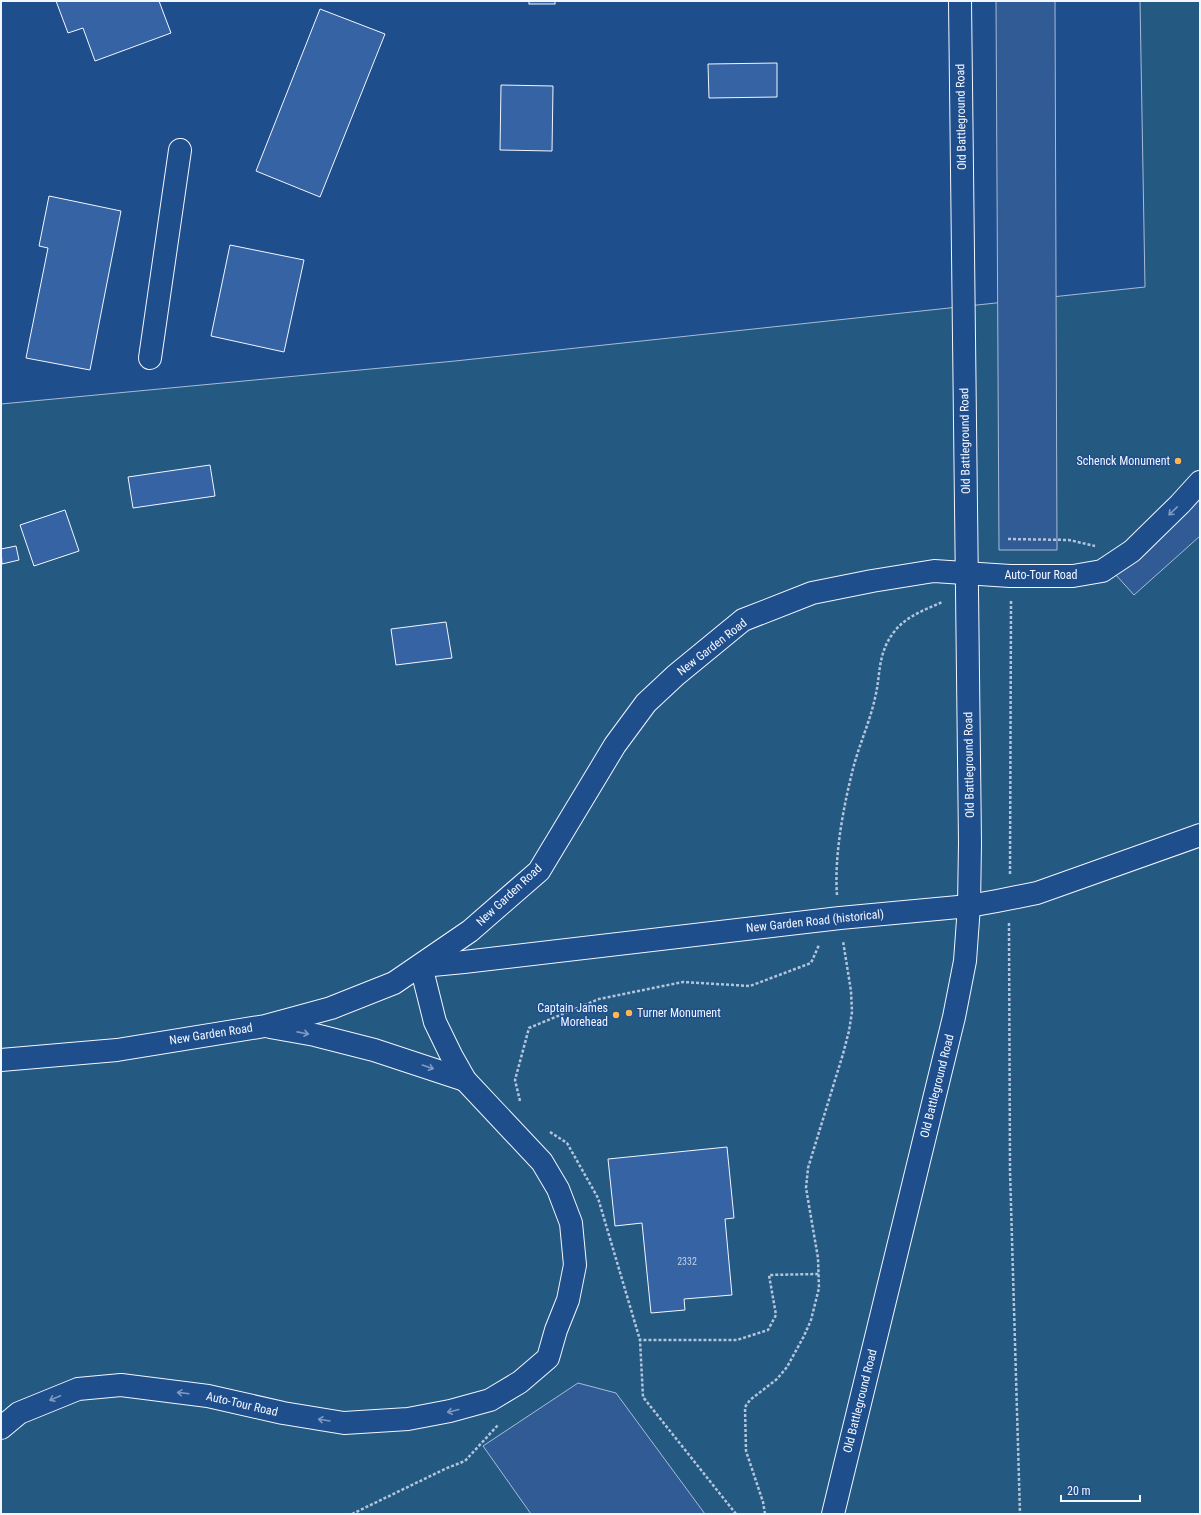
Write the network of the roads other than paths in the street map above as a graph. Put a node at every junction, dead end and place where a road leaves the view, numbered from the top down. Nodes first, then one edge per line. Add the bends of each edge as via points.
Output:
1 (960, 1) edge
2 (180, 150) dead end
3 (150, 358) dead end
4 (1200, 482) edge
5 (966, 572) junction
6 (1200, 835) edge
7 (969, 906) junction
8 (421, 966) junction
9 (265, 1026) junction
10 (1, 1060) edge
11 (465, 1080) junction
12 (1, 1428) edge
13 (833, 1514) edge

1 - 5 street, Old Battleground Road
2 - 3 street
4 -> 5 street, Auto-Tour Road via 1132,551 1102,571 1073,576 1010,576
5 - 7 street, Old Battleground Road
5 - 8 street, New Garden Road via 934,571 812,593 743,620 646,703 615,745 539,871 470,931
6 - 7 street, New Garden Road (historical) via 1037,893
7 - 8 street, New Garden Road (historical) via 835,918
7 - 13 street, Old Battleground Road via 965,961 954,1017
8 - 9 street, New Garden Road via 394,983 363,996 331,1008
8 - 11 street via 435,1022
9 - 10 street, New Garden Road via 117,1050
9 -> 11 street via 374,1050
11 -> 12 street, Auto-Tour Road via 542,1162 558,1189 571,1223 575,1265 568,1300 548,1358 520,1382 490,1400 450,1411 408,1419 344,1423 283,1413 208,1396 121,1385 78,1389 19,1413

